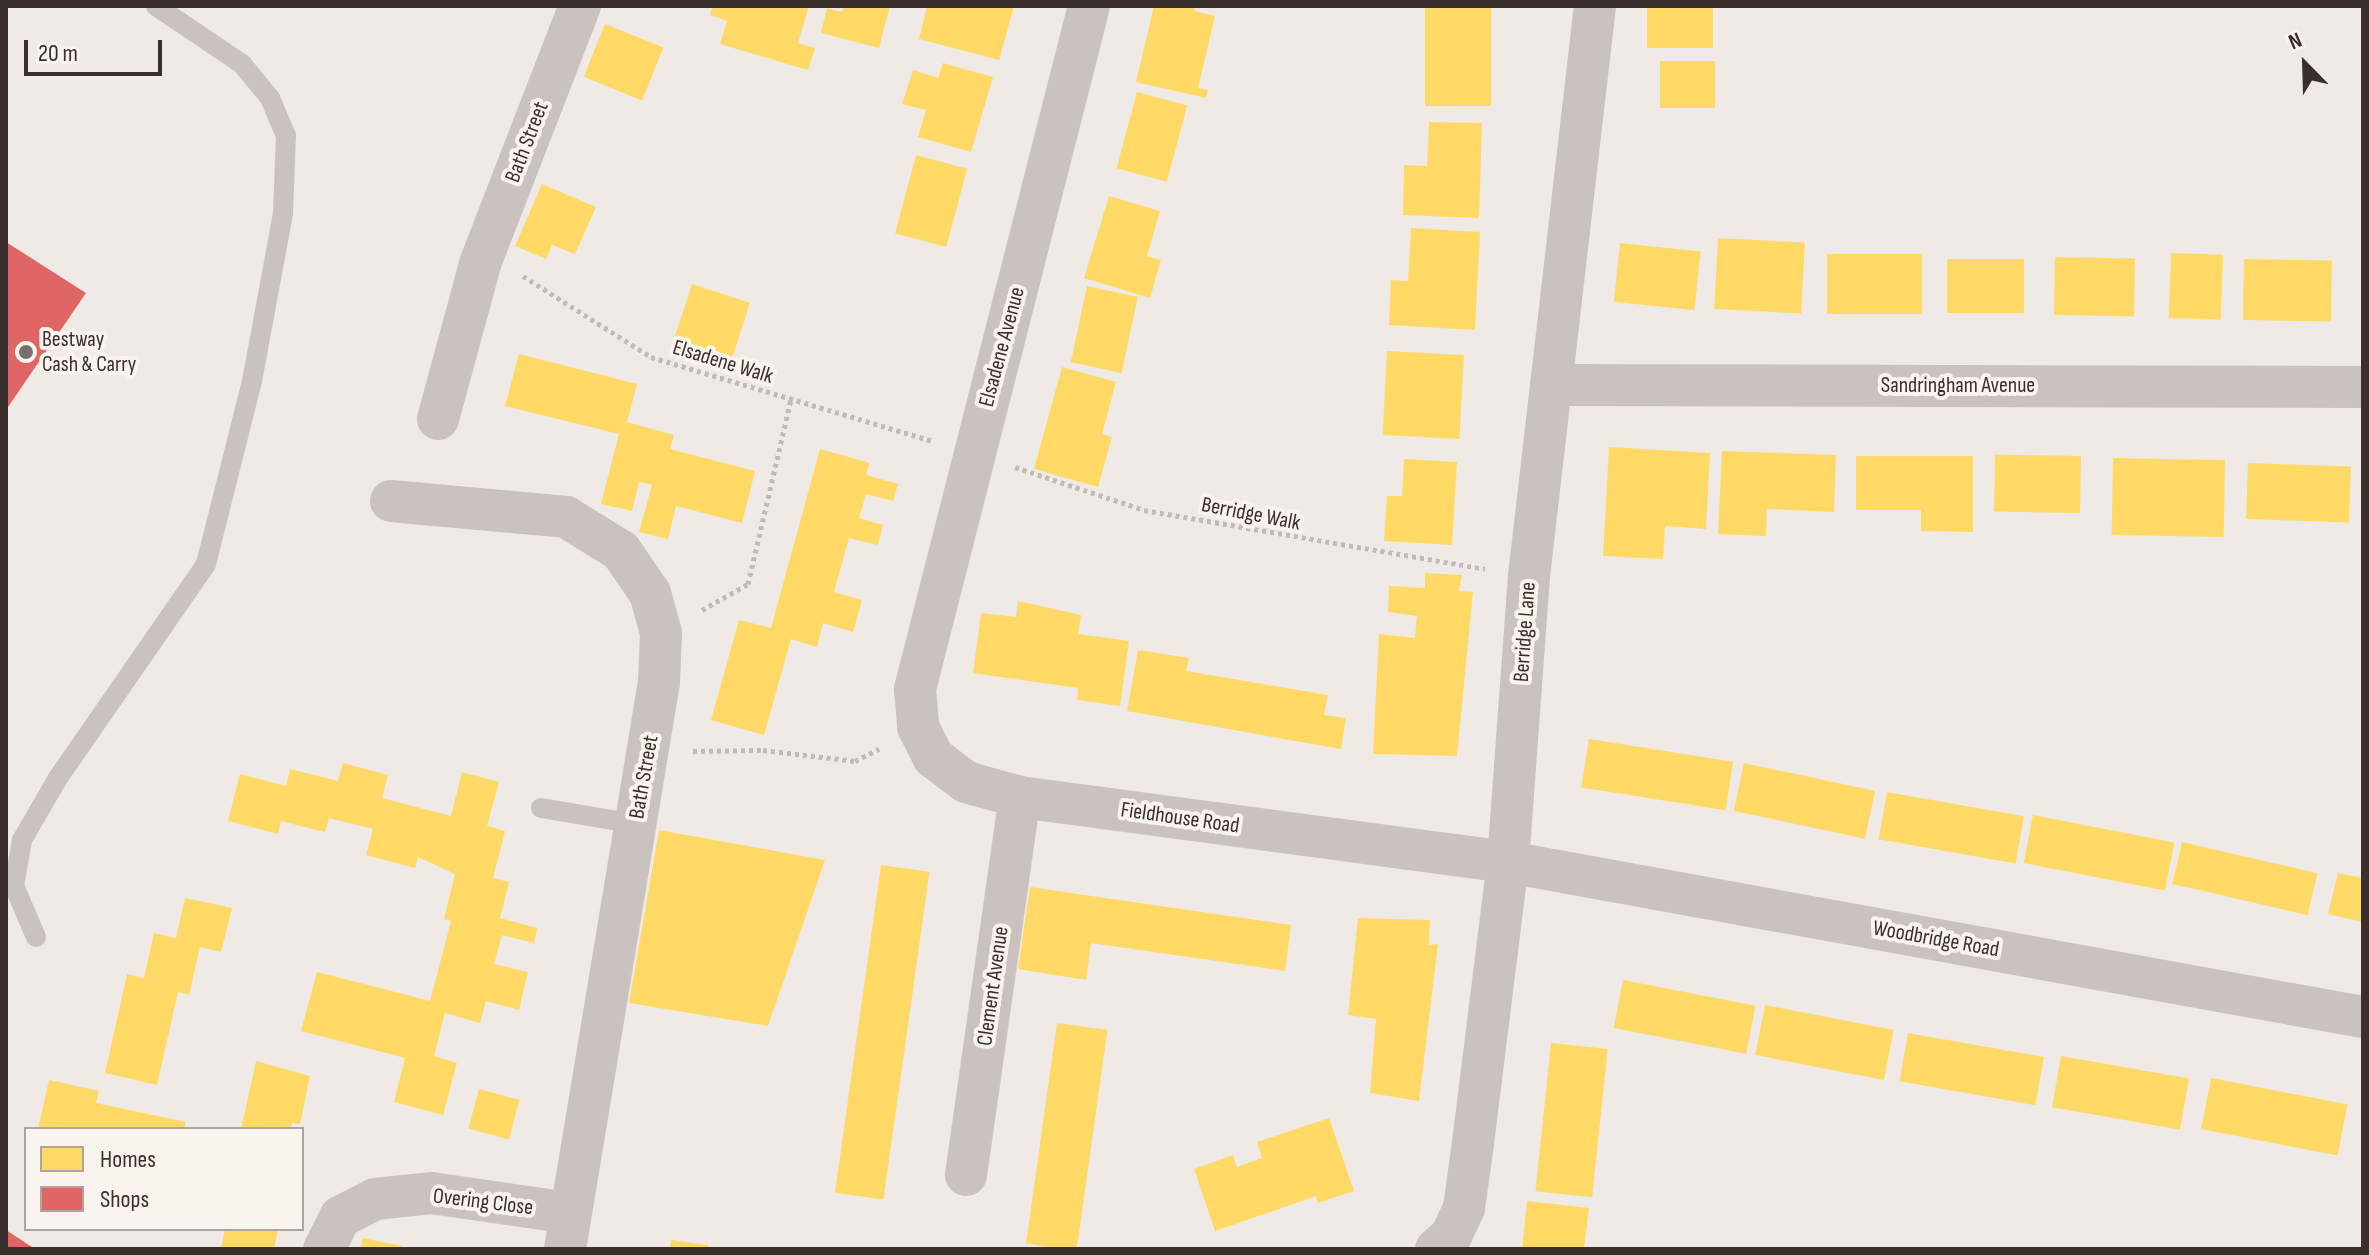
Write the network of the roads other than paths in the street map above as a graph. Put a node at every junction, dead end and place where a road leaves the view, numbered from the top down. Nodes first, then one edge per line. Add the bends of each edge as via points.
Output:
1 (156, 6) edge
2 (580, 6) edge
3 (1089, 6) edge
4 (1595, 6) edge
5 (1553, 385) junction
6 (2363, 387) edge
7 (438, 419) dead end
8 (391, 501) dead end
9 (916, 708) joint
10 (1020, 797) junction
11 (541, 808) dead end
12 (636, 824) junction
13 (1508, 862) junction
14 (36, 937) dead end
15 (2363, 1017) edge
16 (966, 1175) dead end
17 (567, 1231) edge
18 (324, 1249) edge
19 (1436, 1249) edge

1 - 14 lane via 242,64 270,98 286,136 283,213 252,381 206,564 58,778 22,840 14,886
2 - 7 street, Bath Street via 481,261
3 - 9 street, Elsadene Avenue via 973,453
4 - 5 street, Berridge Lane
5 - 6 street, Sandringham Avenue
5 - 13 street, Berridge Lane via 1529,576
8 - 12 street, Bath Street via 566,517 621,551 650,593 661,633
9 - 10 street, Fieldhouse Road via 933,757 966,782
10 - 13 street, Fieldhouse Road
10 - 16 street, Clement Avenue
11 - 12 lane
12 - 17 street, Bath Street
13 - 15 street, Woodbridge Road
13 - 19 street, Berridge Lane via 1464,1208 1451,1236
17 - 18 street, Overing Close via 431,1193 375,1199 340,1217

